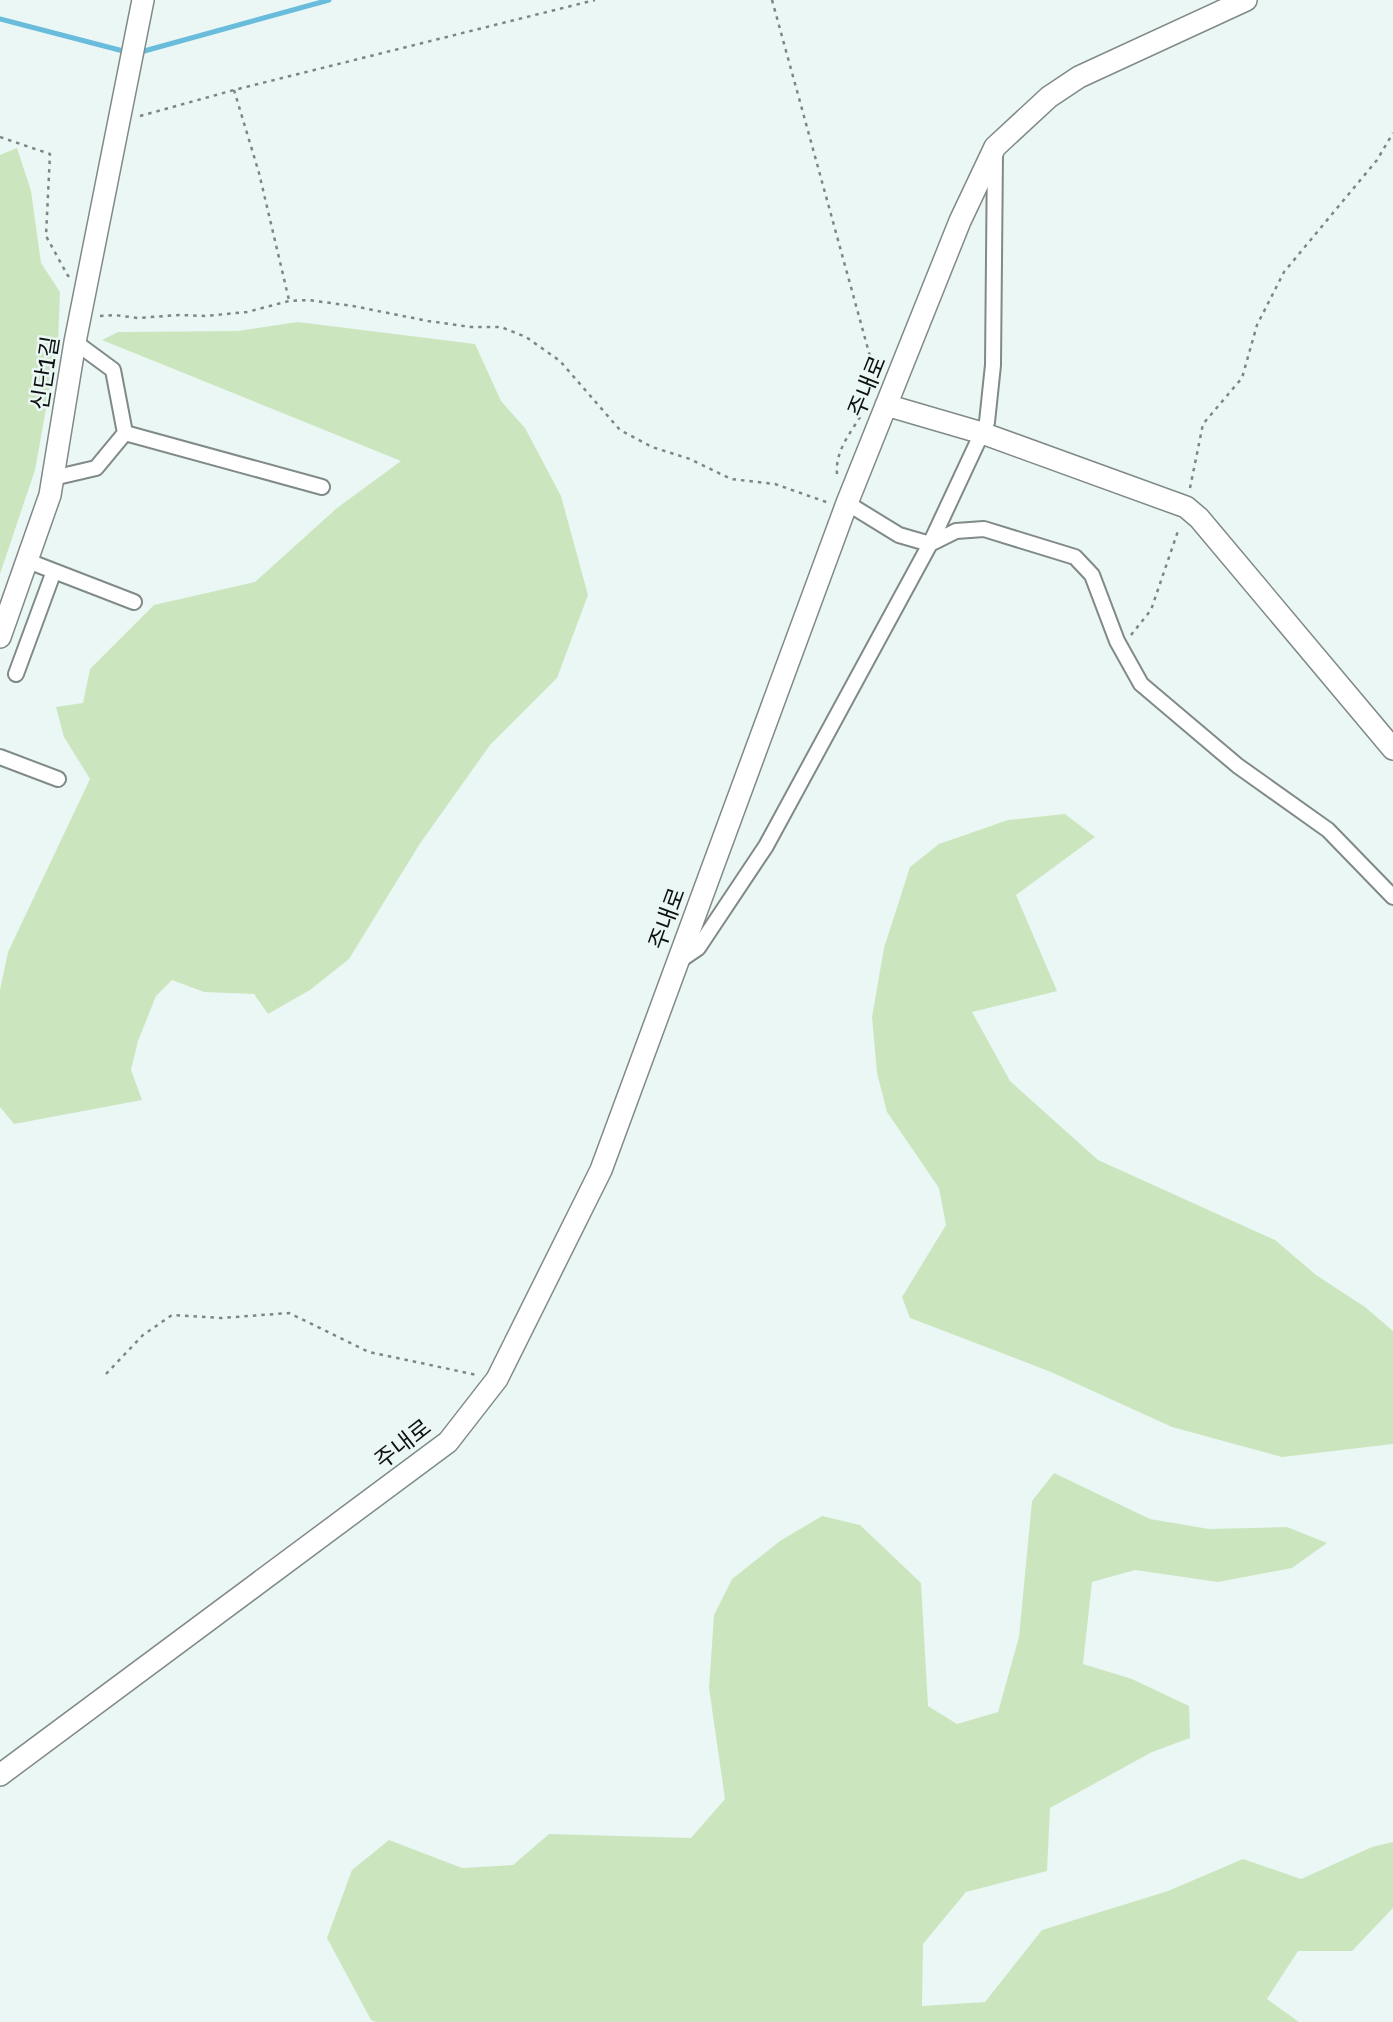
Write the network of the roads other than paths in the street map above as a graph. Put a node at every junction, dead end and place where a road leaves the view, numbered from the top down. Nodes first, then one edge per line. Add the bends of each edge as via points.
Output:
1 (143, 0) edge
2 (1246, 0) edge
3 (995, 147) junction
4 (75, 342) junction
5 (879, 399) junction
6 (125, 433) junction
7 (982, 433) junction
8 (53, 478) junction
9 (322, 487) dead end
10 (846, 507) junction
11 (930, 544) junction
12 (27, 561) junction
13 (54, 571) junction
14 (134, 602) dead end
15 (0, 637) edge
16 (16, 674) dead end
17 (1393, 749) edge
18 (0, 757) edge
19 (58, 779) dead end
20 (1393, 897) edge
21 (678, 962) junction
22 (0, 1775) edge

1 - 4 main road, 신단1길
2 - 3 main road, 주내로 via 1079,77 1049,97
3 - 5 main road, 주내로
3 - 7 street via 993,365
4 - 6 street via 113,370
4 - 8 main road, 신단1길
5 - 7 main road
5 - 10 main road, 주내로
6 - 8 street via 96,468
6 - 9 street
7 - 11 street
7 - 17 main road via 1186,507
8 - 12 main road, 신단1길
10 - 11 street via 900,535
10 - 21 main road, 주내로
11 - 20 street via 956,531 984,528 1075,557 1092,575 1141,684 1237,766 1328,831
11 - 21 street via 766,846 698,948
12 - 13 street
12 - 15 main road, 신단1길
13 - 14 street
13 - 16 street
18 - 19 street
21 - 22 main road, 주내로 via 601,1170 497,1379 448,1442

